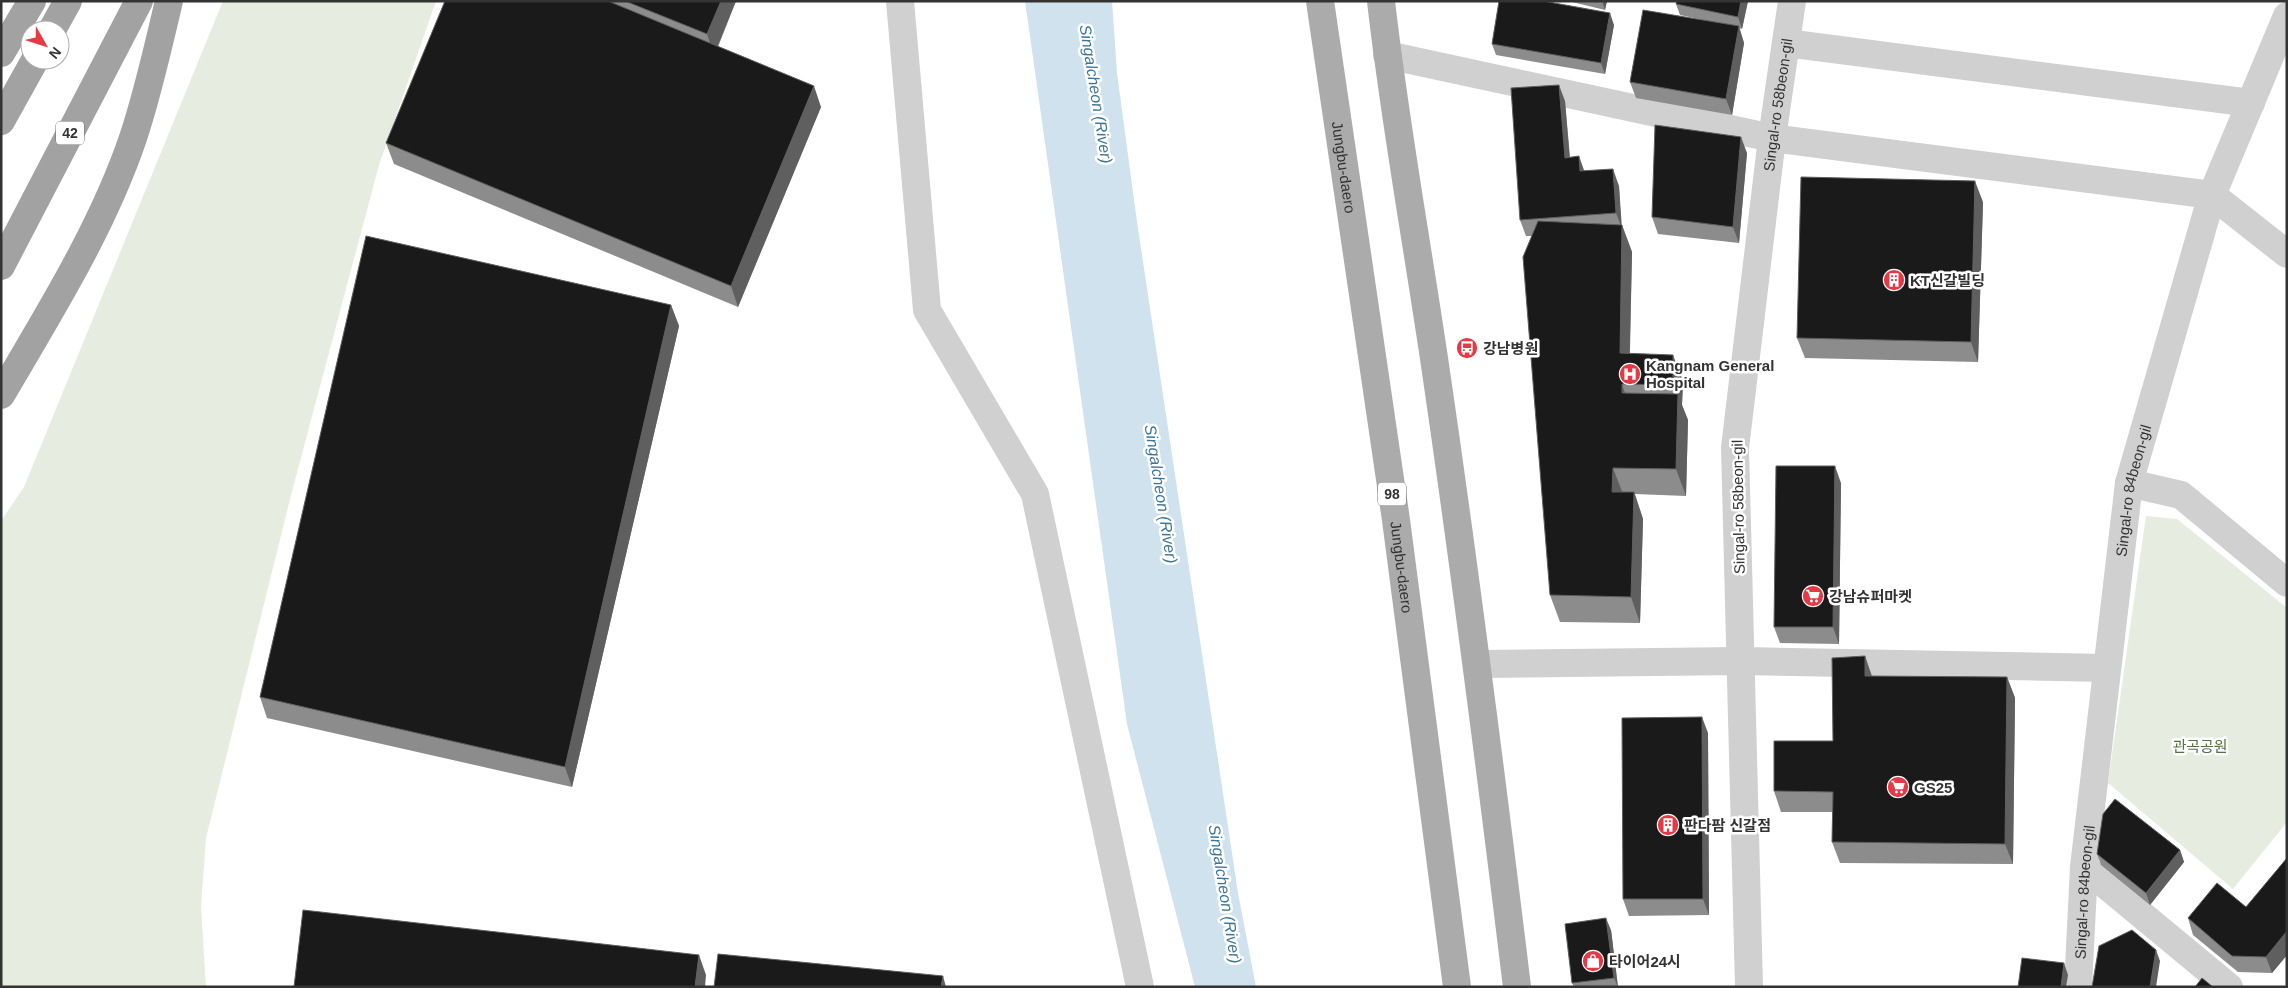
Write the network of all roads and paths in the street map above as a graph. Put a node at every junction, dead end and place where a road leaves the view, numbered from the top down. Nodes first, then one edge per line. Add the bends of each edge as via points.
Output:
1 (32, 1) edge
2 (68, 1) edge
3 (139, 1) edge
4 (169, 1) edge
5 (900, 1) edge
6 (1320, 1) edge
7 (1381, 1) edge
8 (1792, 1) edge
9 (2287, 16) edge
10 (58, 20) edge
11 (1786, 43) junction
12 (1, 53) edge
13 (1387, 55) junction
14 (29, 70) edge
15 (2251, 104) junction
16 (1, 121) edge
17 (1772, 138) junction
18 (2212, 195) junction
19 (2287, 254) edge
20 (1, 266) edge
21 (1, 396) edge
22 (2129, 483) junction
23 (2287, 583) edge
24 (1741, 661) junction
25 (1478, 664) junction
26 (2106, 668) junction
27 (2084, 866) junction
28 (1140, 987) edge
29 (1457, 987) edge
30 (1517, 987) edge
31 (1748, 987) edge
32 (2078, 987) edge
33 (2229, 987) edge

1 - 12 highway
2 - 10 highway
3 - 20 highway, 42
4 - 21 highway via 133,138 63,290
5 - 28 street via 927,310 1035,494
6 - 29 main road, Jungbu-daero / 98 via 1397,530
7 - 13 main road
8 - 11 street, Singal-ro 58beon-gil
9 - 15 street, Singal-ro 84beon-gil
11 - 15 street
11 - 17 street, Singal-ro 58beon-gil
13 - 17 street
13 - 25 main road
14 - 16 highway
15 - 18 street, Singal-ro 84beon-gil
17 - 18 street
17 - 24 street, Singal-ro 58beon-gil via 1735,448
18 - 19 street
18 - 22 street, Singal-ro 84beon-gil
22 - 23 street via 2181,495
22 - 26 street, Singal-ro 84beon-gil
24 - 25 street
24 - 26 street
24 - 31 street, Singal-ro 58beon-gil
25 - 30 main road
26 - 27 street, Singal-ro 84beon-gil
27 - 32 street, Singal-ro 84beon-gil
27 - 33 street

